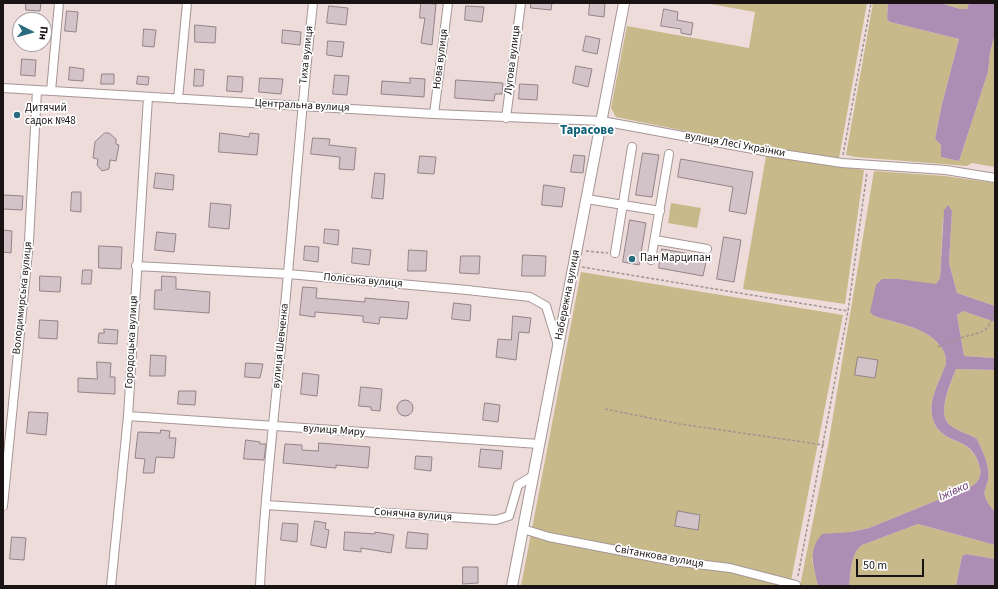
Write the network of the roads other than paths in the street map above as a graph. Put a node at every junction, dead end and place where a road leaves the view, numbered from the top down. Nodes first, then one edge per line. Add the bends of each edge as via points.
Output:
1 (59, 3) edge
2 (187, 3) edge
3 (313, 3) edge
4 (448, 3) edge
5 (521, 3) edge
6 (624, 3) edge
7 (3, 88) edge
8 (38, 90) junction
9 (51, 91) junction
10 (148, 97) junction
11 (178, 99) junction
12 (302, 106) junction
13 (434, 114) junction
14 (506, 118) junction
15 (602, 121) junction
16 (632, 147) dead end
17 (669, 154) dead end
18 (995, 178) edge
19 (587, 199) junction
20 (622, 205) junction
21 (660, 211) junction
22 (655, 240) junction
23 (707, 249) dead end
24 (615, 254) road end
25 (651, 260) dead end
26 (136, 266) junction
27 (288, 274) junction
28 (558, 346) junction
29 (128, 416) junction
30 (272, 427) junction
31 (539, 444) junction
32 (533, 476) junction
33 (266, 505) junction
34 (3, 506) edge
35 (523, 528) junction
36 (796, 585) road end
37 (111, 586) edge
38 (260, 586) edge
39 (512, 586) edge

1 - 9 street
2 - 11 street
3 - 12 street, Тиха вулиця
4 - 13 street, Нова вулиця
5 - 14 street, Лугова вулиця
6 - 15 street, Набережна вулиця
7 - 8 street, Центральна вулиця
8 - 9 street, Центральна вулиця
8 - 34 street, Володимирська вулиця via 29,241
9 - 10 street, Центральна вулиця
10 - 11 street, Центральна вулиця
10 - 26 street, Городоцька вулиця
11 - 12 street, Центральна вулиця
12 - 13 street, Центральна вулиця
12 - 27 street, вулиця Шевченка
13 - 14 street, Центральна вулиця
14 - 15 street, Центральна вулиця
15 - 18 street, вулиця Лесі Українки via 842,163 946,170
15 - 19 street, Набережна вулиця
16 - 20 street
17 - 21 street
19 - 20 street
19 - 28 street, Набережна вулиця
20 - 21 street
20 - 24 street
21 - 22 street
22 - 23 street
22 - 25 street
26 - 27 street, Поліська вулиця
26 - 29 street, Городоцька вулиця
27 - 28 street, Поліська вулиця via 530,297 546,306
27 - 30 street, вулиця Шевченка
28 - 31 street, Набережна вулиця
29 - 30 street, вулиця Миру
29 - 37 street, Городоцька вулиця
30 - 31 street, вулиця Миру
30 - 33 street, вулиця Шевченка
31 - 32 street, Набережна вулиця
32 - 33 street, Сонячна вулиця via 518,485 509,516 496,520
32 - 35 street, Набережна вулиця
33 - 38 street, вулиця Шевченка
35 - 36 street, Світанкова вулиця via 549,537 673,561 730,568
35 - 39 street, Набережна вулиця

